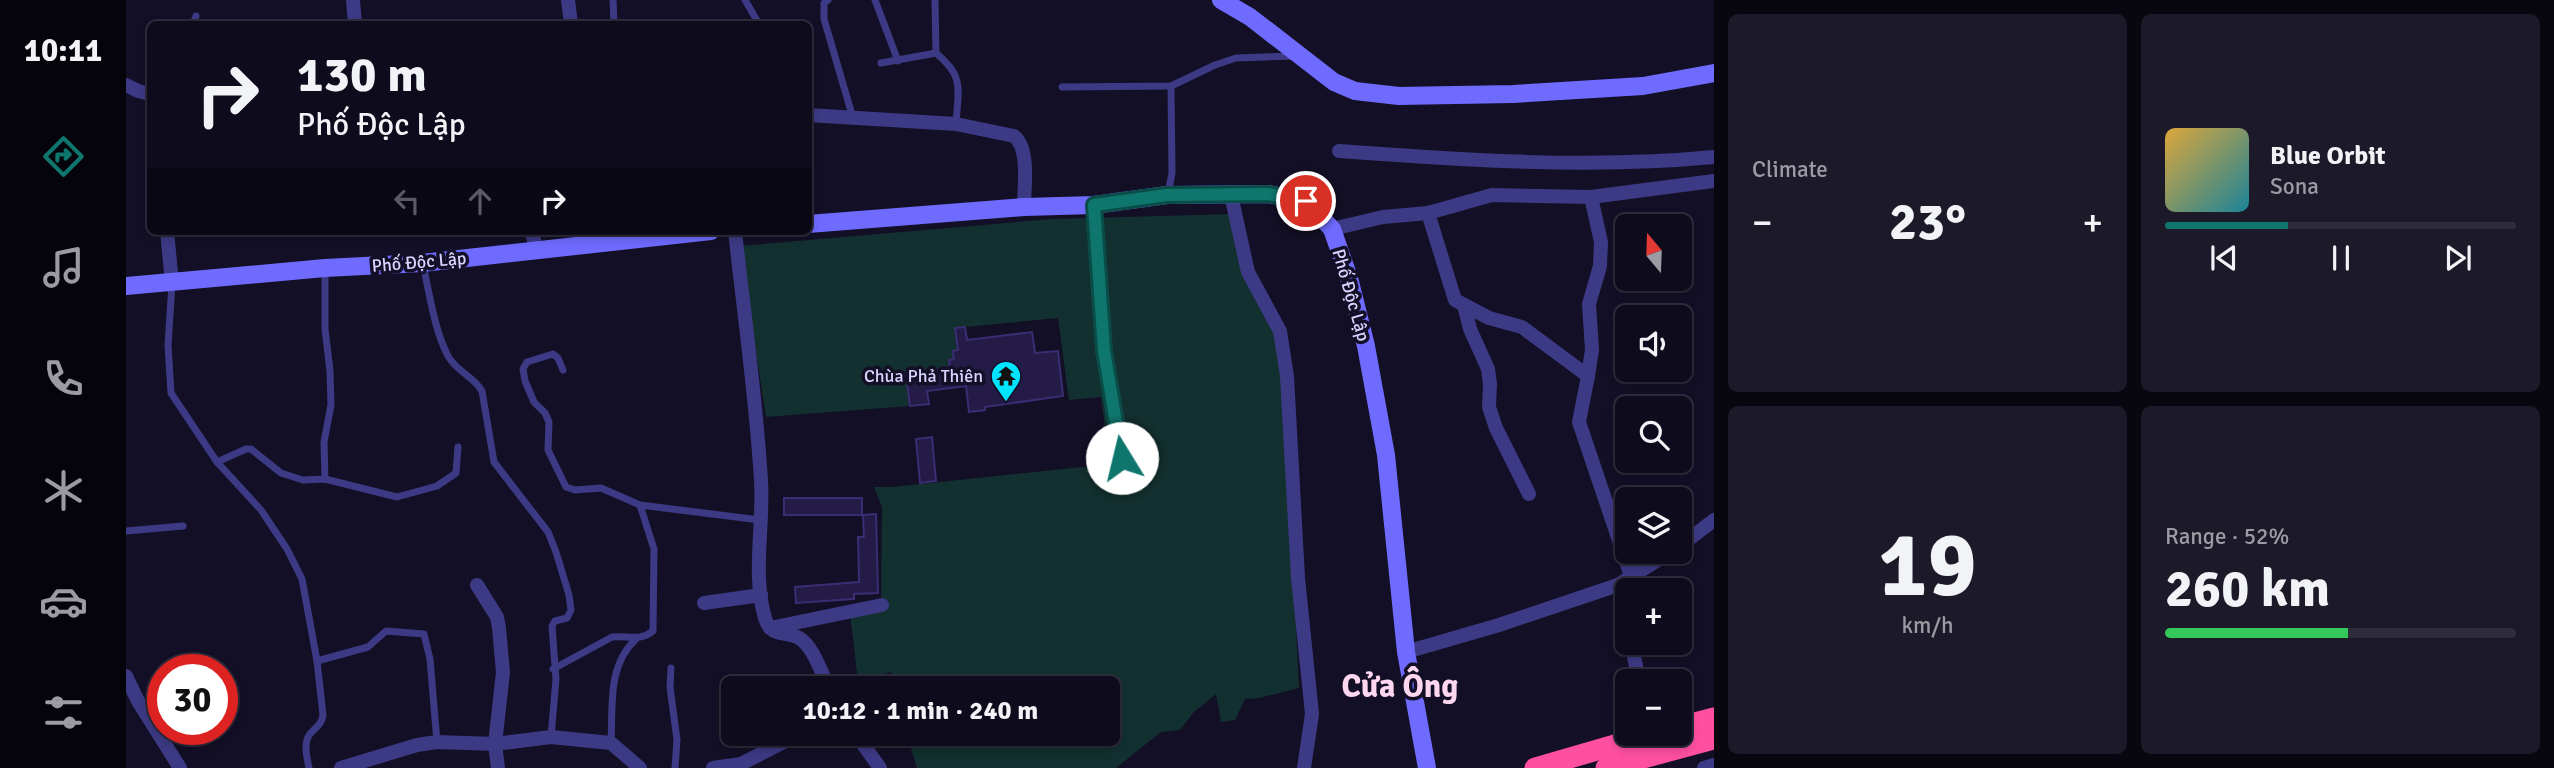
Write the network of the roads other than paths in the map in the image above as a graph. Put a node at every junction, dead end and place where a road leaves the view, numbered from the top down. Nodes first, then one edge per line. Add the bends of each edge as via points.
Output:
1 (353, 0) edge
2 (568, 0) edge
3 (613, 0) edge
4 (745, 0) edge
5 (828, 0) edge
6 (875, 0) edge
7 (935, 0) edge
8 (1222, 0) edge
9 (196, 16) dead end
10 (194, 21) edge
11 (355, 21) edge
12 (570, 21) edge
13 (614, 21) edge
14 (757, 21) edge
15 (936, 53) junction
16 (1299, 56) junction
17 (898, 61) junction
18 (881, 63) dead end
19 (1714, 73) edge
20 (126, 85) edge
21 (1171, 86) junction
22 (1062, 87) dead end
23 (147, 93) edge
24 (812, 116) edge
25 (853, 118) junction
26 (956, 124) junction
27 (1339, 151) dead end
28 (1714, 157) edge
29 (1714, 181) edge
30 (1167, 195) junction
31 (1231, 195) junction
32 (1591, 197) junction
33 (1094, 205) junction
34 (1024, 207) junction
35 (1428, 213) junction
36 (812, 224) edge
37 (1332, 229) junction
38 (167, 235) edge
39 (533, 235) edge
40 (674, 235) edge
41 (735, 235) edge
42 (536, 250) junction
43 (422, 263) junction
44 (325, 268) junction
45 (172, 283) junction
46 (126, 286) edge
47 (1464, 305) junction
48 (563, 370) dead end
49 (1588, 376) junction
50 (458, 447) dead end
51 (1122, 458) dead end
52 (217, 462) junction
53 (325, 479) junction
54 (1529, 494) dead end
55 (640, 505) junction
56 (760, 520) junction
57 (1714, 520) edge
58 (183, 526) dead end
59 (126, 531) edge
60 (1692, 537) edge
61 (1651, 564) edge
62 (1631, 576) junction
63 (1628, 578) edge
64 (477, 585) dead end
65 (1615, 586) edge
66 (761, 595) junction
67 (704, 603) dead end
68 (882, 605) dead end
69 (770, 628) junction
70 (636, 639) junction
71 (1406, 652) junction
72 (317, 661) junction
73 (671, 668) dead end
74 (553, 669) junction
75 (126, 676) edge
76 (823, 676) edge
77 (1714, 718) edge
78 (1692, 724) edge
79 (551, 737) junction
80 (1714, 739) edge
81 (438, 742) junction
82 (611, 743) junction
83 (495, 744) junction
84 (1615, 745) edge
85 (778, 746) edge
86 (864, 746) edge
87 (1714, 765) edge
88 (180, 768) edge
89 (309, 768) edge
90 (341, 768) edge
91 (498, 768) edge
92 (640, 768) edge
93 (675, 768) edge
94 (713, 768) edge
95 (880, 768) edge
96 (1304, 768) edge
97 (1427, 768) edge
98 (1535, 768) edge
99 (1606, 768) edge
100 (1704, 768) edge

1 - 11 street
2 - 12 street
3 - 13 lane
4 - 14 lane
5 - 25 lane via 824,19
6 - 17 lane
7 - 15 lane
8 - 16 street
9 - 10 lane
15 - 17 lane
15 - 26 lane via 952,67 958,82
16 - 19 street via 1355,91 1399,96 1643,86
16 - 21 lane via 1236,58
17 - 18 lane
20 - 23 street
21 - 22 lane
21 - 30 lane via 1172,173
24 - 25 street
25 - 26 street
26 - 34 street via 1020,141
27 - 28 street via 1491,161
29 - 32 street
30 - 31 street, Phố Độc Lập
30 - 33 street, Phố Độc Lập
31 - 37 street, Phố Độc Lập via 1268,194 1306,201
31 - 96 street via 1248,272 1280,331 1287,376 1298,578 1312,715
32 - 35 street via 1492,194
32 - 49 street via 1601,242 1600,266 1589,304 1592,350
33 - 34 street, Phố Độc Lập
33 - 51 street via 1104,351
34 - 36 street, Phố Độc Lập
35 - 37 street
35 - 47 street via 1452,296
37 - 71 street, Phố Độc Lập via 1366,346 1386,454
38 - 45 street
39 - 42 street
40 - 42 street, Phố Độc Lập
41 - 56 street via 761,482
42 - 43 street, Phố Độc Lập
43 - 44 street, Phố Độc Lập
43 - 74 lane via 448,356 482,391 495,462 548,532 556,552 571,610 567,618 552,626
44 - 45 street, Phố Độc Lập
44 - 53 lane via 331,405 324,442
45 - 46 street, Phố Độc Lập
45 - 52 lane via 171,393
47 - 49 street via 1521,327
47 - 54 street via 1488,369 1489,407 1496,428
48 - 55 lane via 553,354 527,362 523,369 534,402 549,422 548,450 566,487 601,488
49 - 62 street via 1579,422
50 - 53 lane via 456,473 437,486 397,497
52 - 53 lane via 251,449 281,472 303,480
52 - 72 lane via 261,510 287,549 302,579
55 - 56 lane
55 - 70 lane via 654,550 655,622 653,631
56 - 66 street
57 - 60 street
58 - 59 lane
61 - 62 street
62 - 63 street
64 - 83 street via 499,628 503,672
65 - 71 street
66 - 67 street
66 - 69 street
68 - 69 street
69 - 76 street via 801,638
70 - 74 lane via 612,637
70 - 82 lane via 625,649 615,674
71 - 97 street, Phố Độc Lập
72 - 81 lane via 368,647 386,631 424,634
72 - 89 lane via 323,720 308,736
73 - 93 lane
74 - 79 lane
75 - 88 street
77 - 78 highway
79 - 82 street
79 - 83 street
80 - 99 highway
81 - 83 street
81 - 90 street
82 - 92 street
83 - 91 street
84 - 98 highway
85 - 94 street via 741,764
86 - 95 street
87 - 100 street

